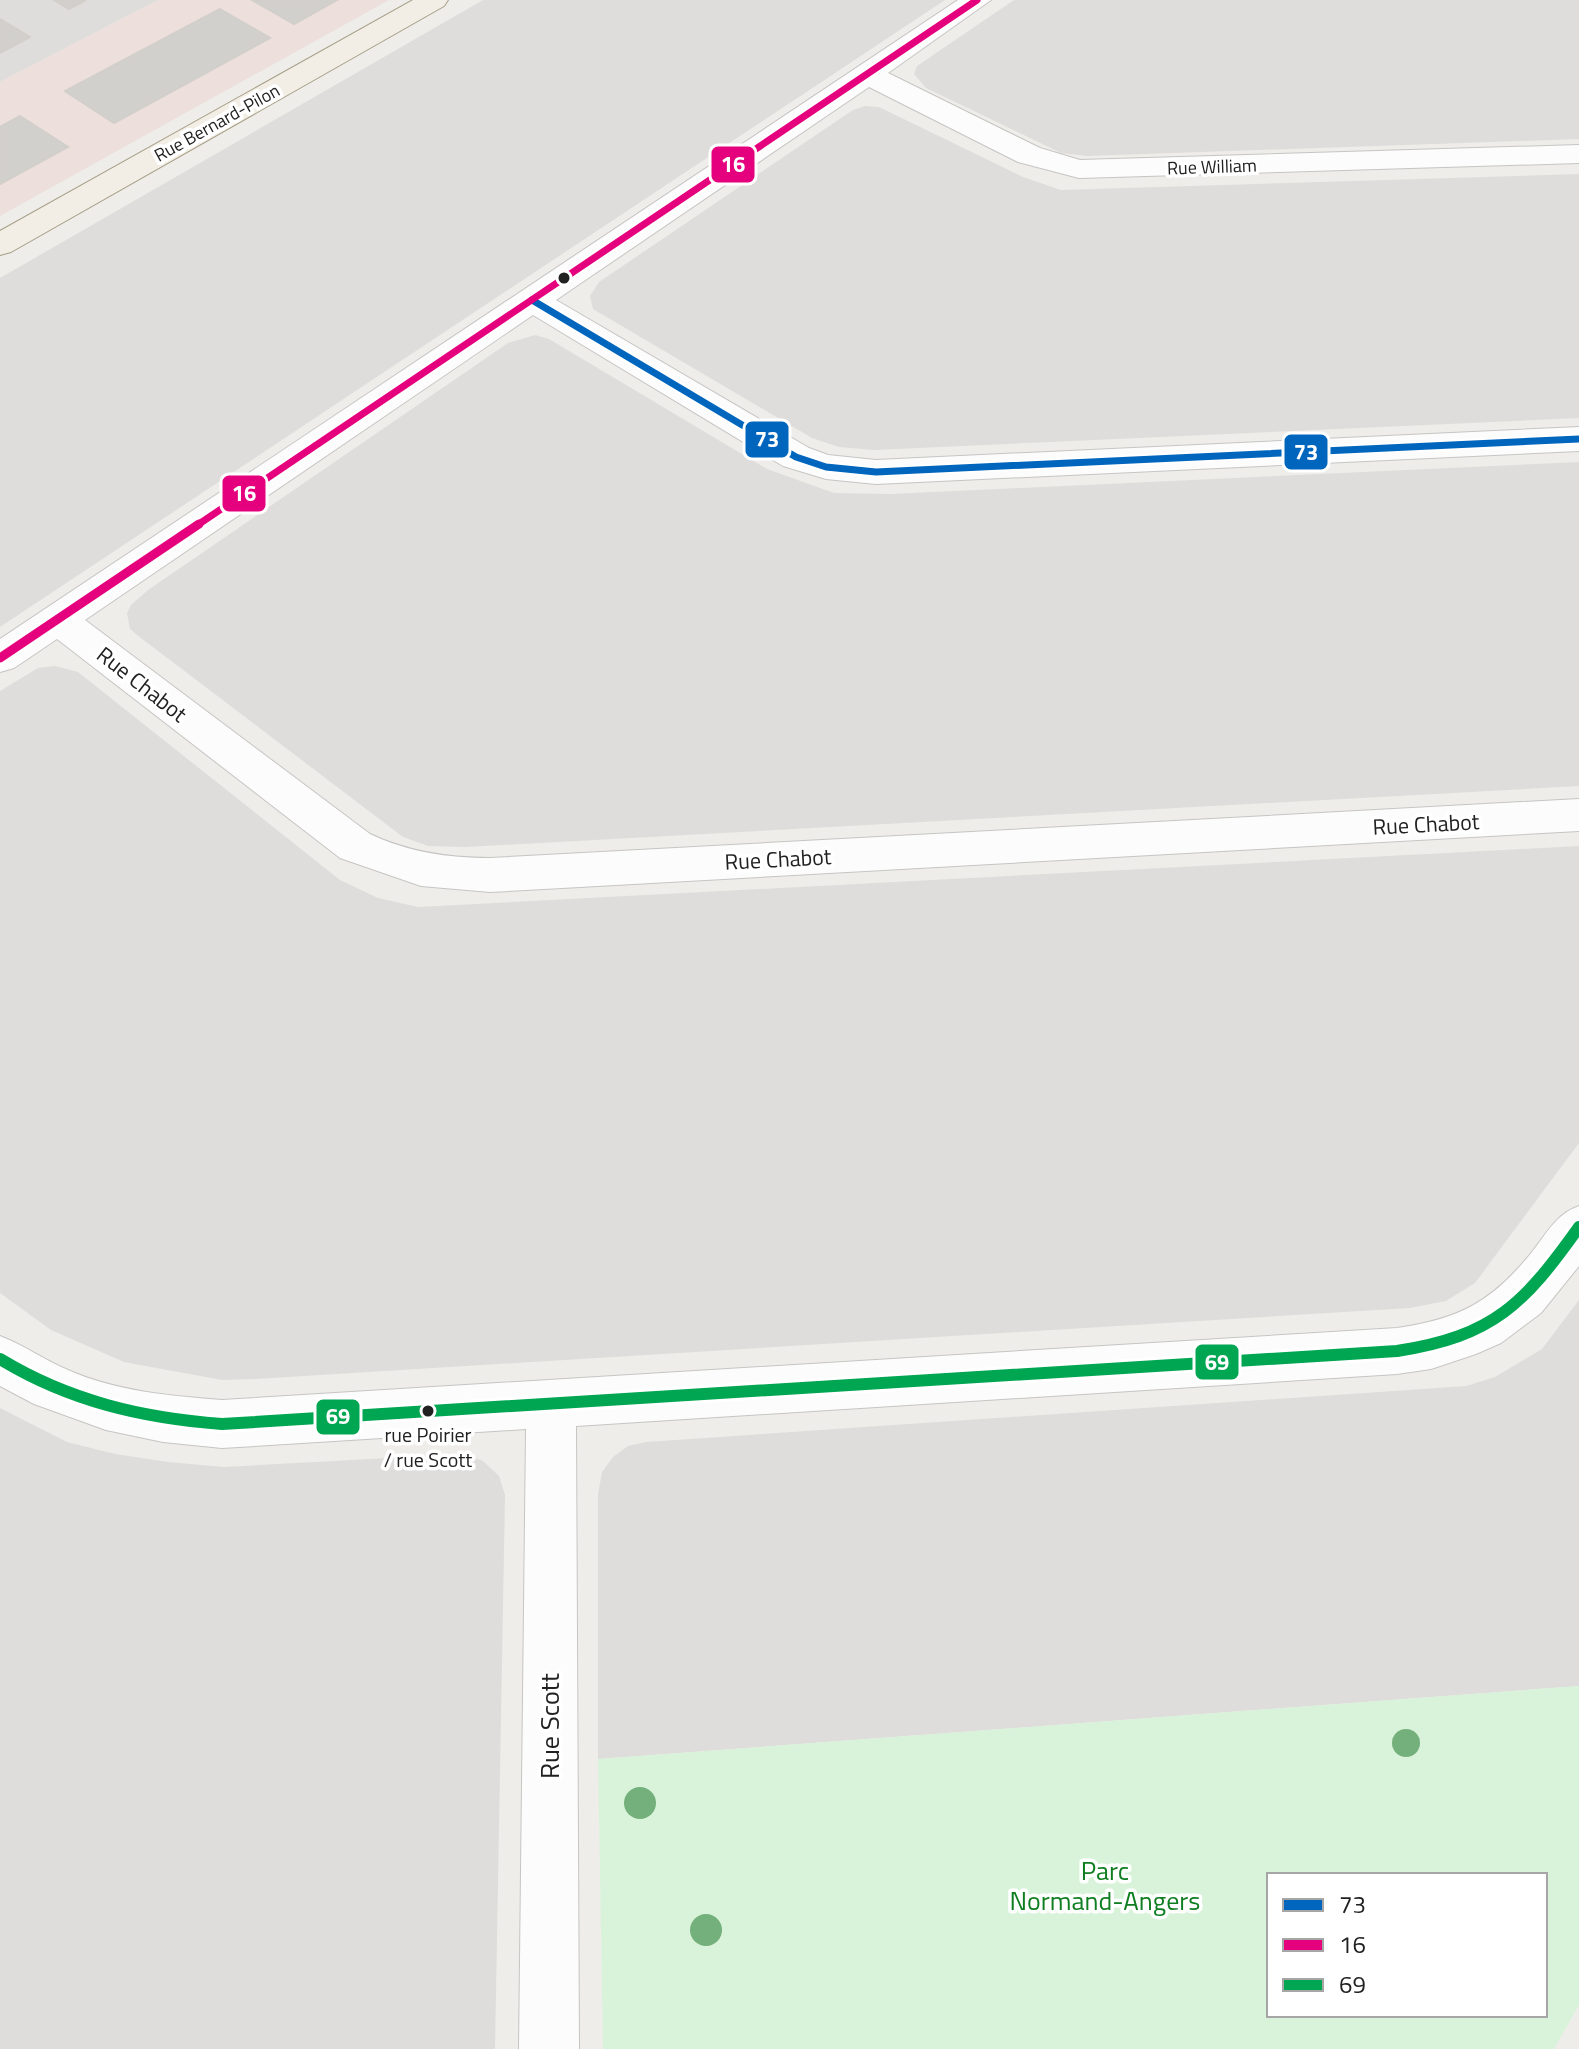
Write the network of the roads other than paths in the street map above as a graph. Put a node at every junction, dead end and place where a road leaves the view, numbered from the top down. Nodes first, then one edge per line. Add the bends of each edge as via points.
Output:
1 (434, 0) edge
2 (977, 0) edge
3 (867, 74) junction
4 (1579, 154) edge
5 (0, 245) edge
6 (532, 300) junction
7 (1579, 439) edge
8 (59, 620) junction
9 (0, 658) edge
10 (1579, 815) edge
11 (1579, 1227) edge
12 (0, 1359) edge
13 (551, 1403) junction
14 (549, 2049) edge

1 - 5 main road, Rue Bernard-Pilon
2 - 3 street
3 - 4 street, Rue William via 1029,155 1079,169
3 - 6 street
6 - 7 street via 796,457 842,470
6 - 8 street
8 - 9 street
8 - 10 street, Rue Chabot via 355,846 396,863 442,873 521,874
11 - 13 street via 1533,1292 1515,1308 1473,1333 1424,1348
12 - 13 street via 73,1397 145,1417 183,1421 262,1423
13 - 14 street, Rue Scott

